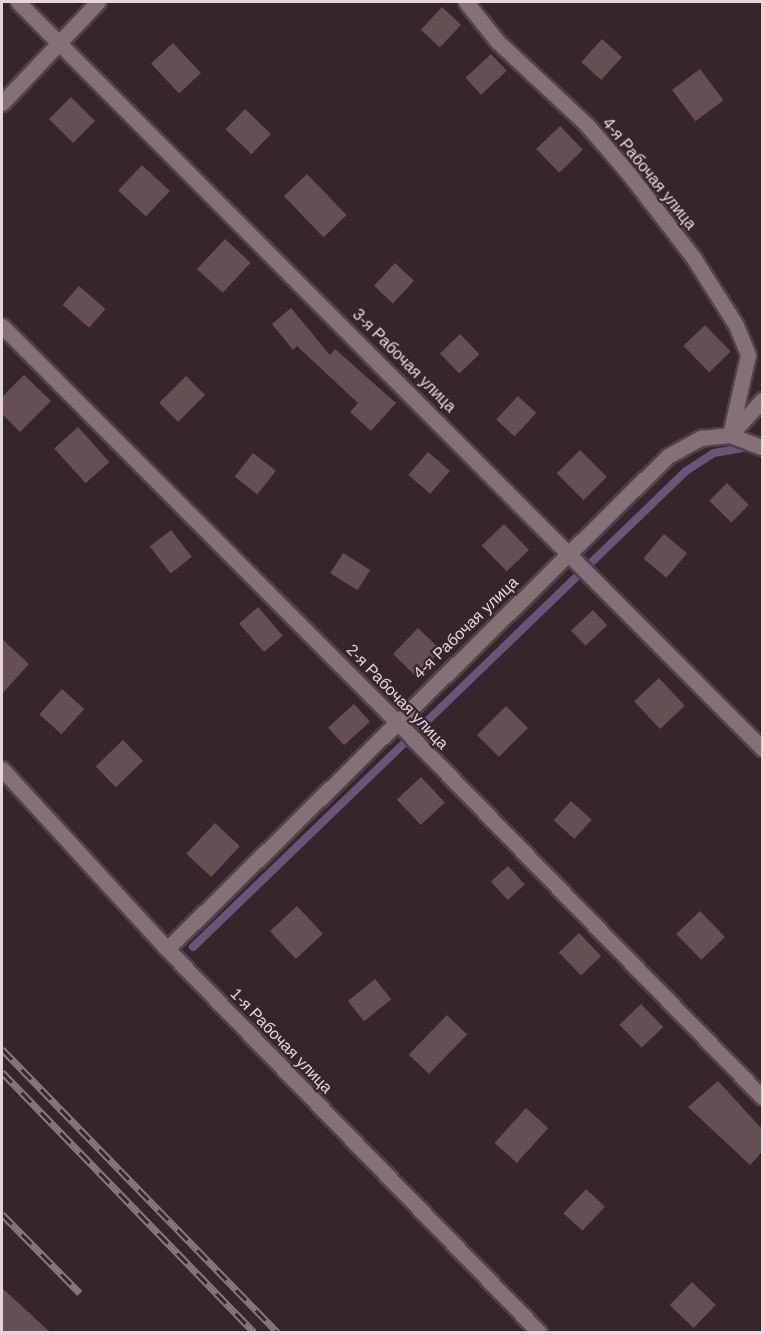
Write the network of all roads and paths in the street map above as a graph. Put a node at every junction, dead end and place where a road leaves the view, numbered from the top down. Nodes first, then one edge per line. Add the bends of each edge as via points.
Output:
1 (18, 2) edge
2 (98, 2) edge
3 (466, 2) edge
4 (61, 44) junction
5 (2, 103) edge
6 (2, 327) edge
7 (762, 400) edge
8 (730, 435) junction
9 (762, 447) edge
10 (570, 552) junction
11 (396, 721) junction
12 (762, 748) edge
13 (2, 769) edge
14 (167, 950) junction
15 (762, 1097) edge
16 (539, 1332) edge

1 - 4 street, 3-я Рабочая улица
2 - 4 street
3 - 8 street, 4-я Рабочая улица via 496,41 587,125 628,174 693,257 736,325 748,355
4 - 5 street
4 - 10 street, 3-я Рабочая улица
6 - 11 street, 2-я Рабочая улица
7 - 8 street
8 - 9 street, 4-я Рабочая улица
8 - 10 street, 4-я Рабочая улица via 701,438 668,456
10 - 11 street, 4-я Рабочая улица
10 - 12 street, 3-я Рабочая улица
11 - 14 street, 4-я Рабочая улица
11 - 15 street, 2-я Рабочая улица
13 - 14 street, 1-я Рабочая улица
14 - 16 street, 1-я Рабочая улица

